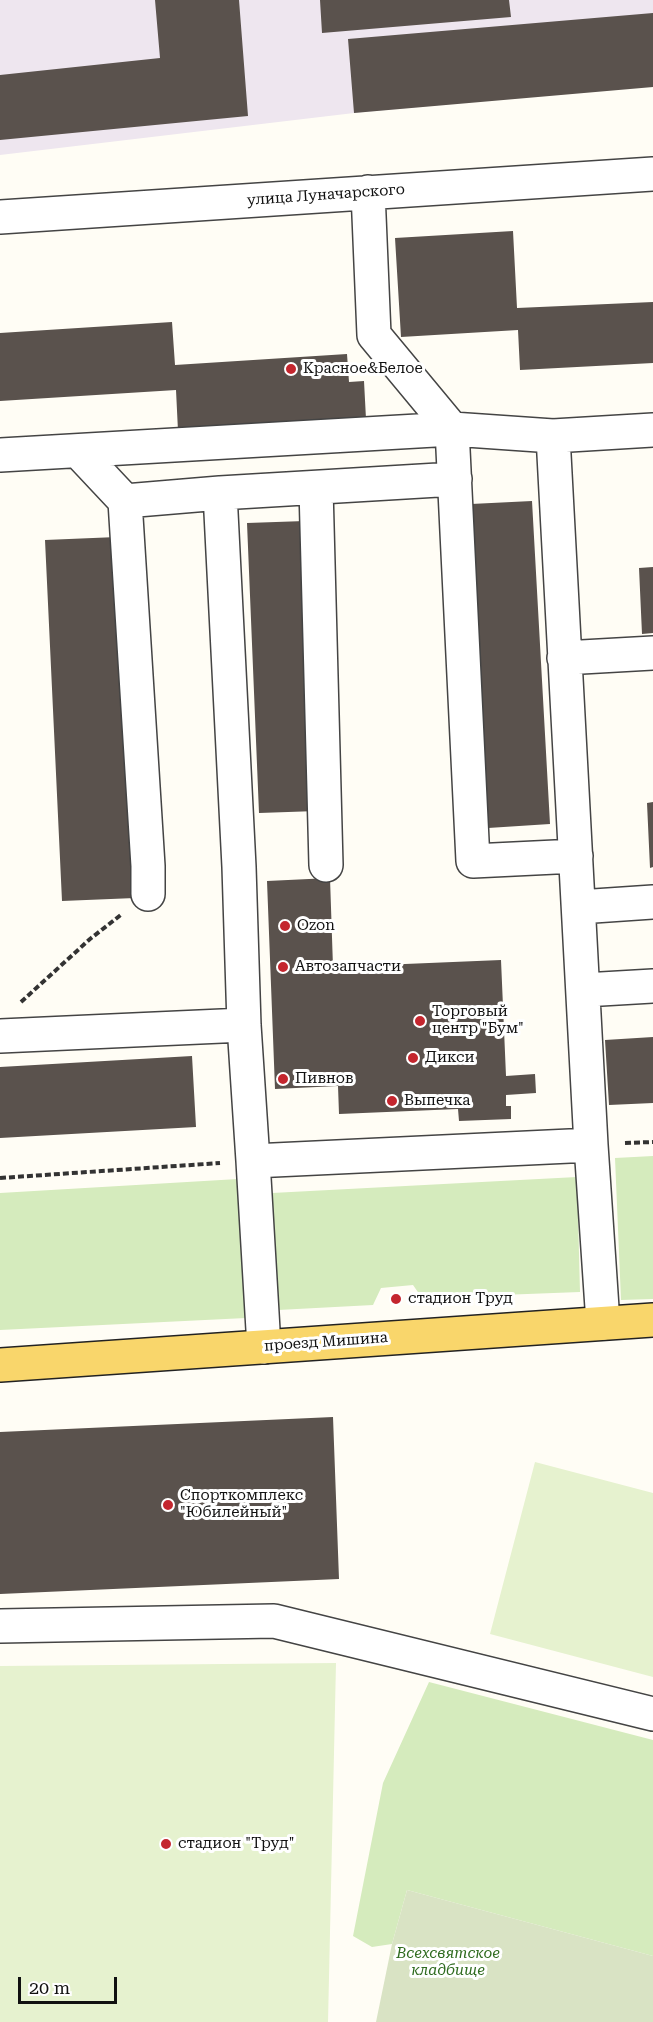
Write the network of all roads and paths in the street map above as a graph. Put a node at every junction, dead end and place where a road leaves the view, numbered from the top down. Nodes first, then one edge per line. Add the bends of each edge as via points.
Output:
1 (653, 174) edge
2 (368, 192) junction
3 (0, 217) edge
4 (452, 429) junction
5 (653, 430) edge
6 (553, 436) junction
7 (79, 452) junction
8 (0, 455) edge
9 (455, 479) junction
10 (316, 488) junction
11 (220, 493) junction
12 (125, 501) junction
13 (653, 653) edge
14 (564, 658) junction
15 (576, 856) junction
16 (326, 865) dead end
17 (148, 894) joint
18 (653, 902) edge
19 (579, 907) junction
20 (653, 986) edge
21 (584, 990) junction
22 (15, 1007) dead end
23 (244, 1025) junction
24 (0, 1036) edge
25 (591, 1145) junction
26 (253, 1161) junction
27 (0, 1178) edge
28 (653, 1320) edge
29 (603, 1323) junction
30 (264, 1347) junction
31 (0, 1365) edge
32 (0, 1626) edge
33 (653, 1714) edge

1 - 2 street, улица Луначарского
2 - 3 street, улица Луначарского
2 - 4 street via 374,335
4 - 6 street
4 - 7 street
4 - 9 street
5 - 6 street
6 - 14 street
7 - 8 street
7 - 12 street
9 - 10 street
9 - 15 street via 473,861
10 - 11 street
10 - 16 street
11 - 12 street
11 - 23 street
12 - 17 street
13 - 14 street
14 - 15 street
15 - 19 street
17 - 22 path via 90,939
18 - 19 street
19 - 21 street
20 - 21 street
21 - 25 street
23 - 24 street
23 - 26 street
25 - 26 street
25 - 29 street
26 - 27 path
26 - 30 street
28 - 29 main road, проезд Мишина
29 - 30 main road, проезд Мишина
30 - 31 main road, проезд Мишина
32 - 33 street via 274,1621

